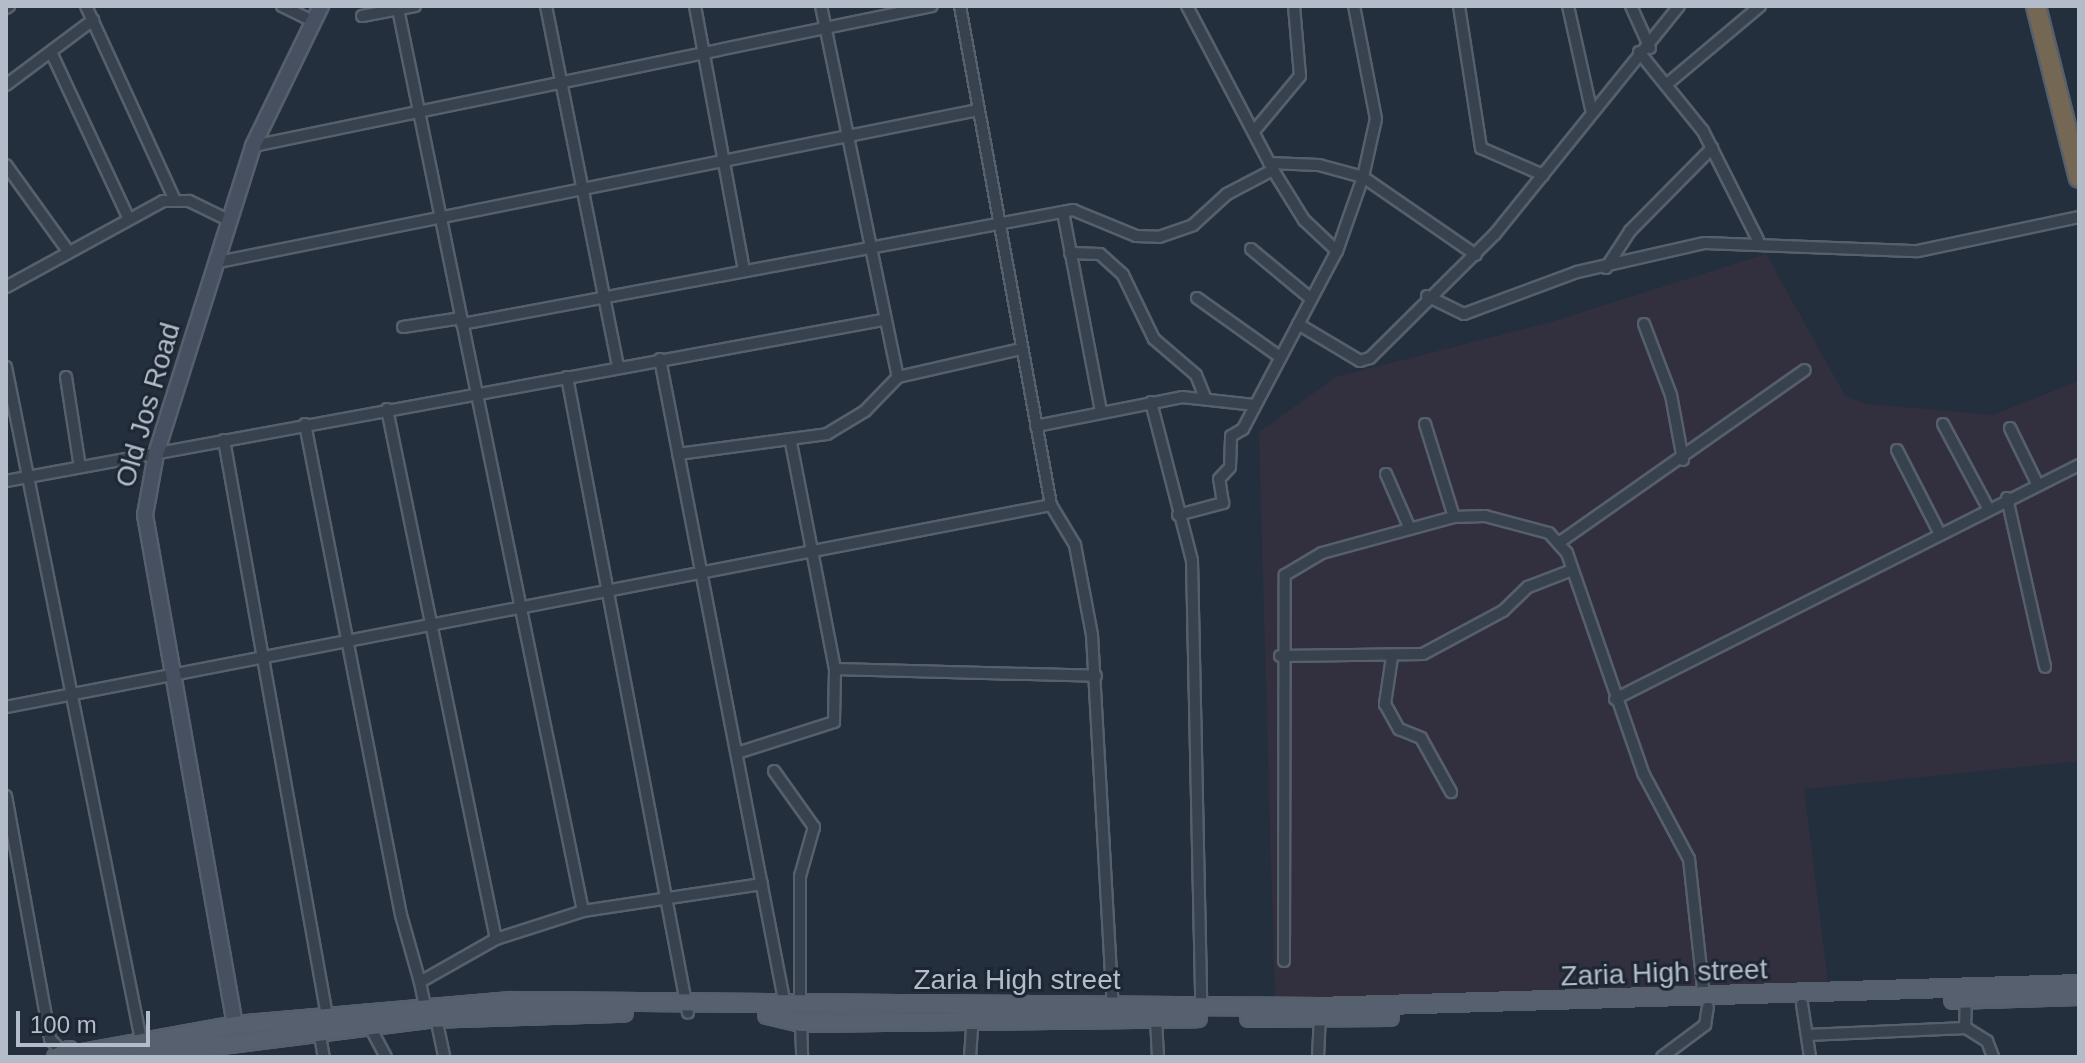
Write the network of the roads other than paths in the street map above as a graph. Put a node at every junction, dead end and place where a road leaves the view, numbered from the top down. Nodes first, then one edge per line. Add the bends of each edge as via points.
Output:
1 (86, 6) edge
2 (282, 6) edge
3 (321, 6) edge
4 (415, 6) edge
5 (546, 6) edge
6 (695, 6) edge
7 (821, 6) edge
8 (932, 6) edge
9 (960, 6) edge
10 (1187, 6) edge
11 (1294, 6) edge
12 (1354, 6) edge
13 (1459, 6) edge
14 (1568, 6) edge
15 (1631, 6) edge
16 (1679, 6) edge
17 (1760, 6) edge
18 (2036, 6) edge
19 (398, 9) junction
20 (362, 16) dead end
21 (93, 20) junction
22 (313, 21) junction
23 (825, 28) junction
24 (1644, 50) junction
25 (51, 52) junction
26 (703, 53) junction
27 (562, 82) junction
28 (6, 85) edge
29 (1666, 85) junction
30 (1591, 109) junction
31 (978, 110) junction
32 (419, 111) junction
33 (1255, 130) junction
34 (847, 135) junction
35 (2073, 135) edge
36 (253, 146) junction
37 (1712, 148) junction
38 (725, 158) junction
39 (6, 165) edge
40 (1271, 166) junction
41 (1543, 175) junction
42 (1363, 177) junction
43 (2079, 178) edge
44 (581, 188) junction
45 (174, 198) junction
46 (1063, 212) junction
47 (440, 217) junction
48 (2079, 217) edge
49 (129, 219) junction
50 (230, 221) junction
51 (999, 227) junction
52 (1758, 240) junction
53 (1251, 249) dead end
54 (870, 250) junction
55 (68, 251) junction
56 (1337, 251) junction
57 (1070, 253) junction
58 (1476, 255) junction
59 (218, 262) junction
60 (1606, 268) junction
61 (744, 270) junction
62 (6, 287) edge
63 (1427, 296) junction
64 (1197, 298) dead end
65 (1310, 298) junction
66 (603, 299) junction
67 (882, 320) junction
68 (462, 321) junction
69 (1298, 324) junction
70 (1644, 324) dead end
71 (403, 327) dead end
72 (1021, 349) junction
73 (1280, 357) junction
74 (660, 359) junction
75 (618, 366) junction
76 (1805, 370) dead end
77 (7, 374) edge
78 (66, 377) dead end
79 (567, 377) junction
80 (898, 377) junction
81 (477, 391) junction
82 (1205, 397) junction
83 (1151, 402) junction
84 (1254, 405) junction
85 (387, 409) junction
86 (1101, 412) junction
87 (18, 420) junction
88 (6, 422) edge
89 (305, 424) junction
90 (1425, 424) dead end
91 (1943, 424) dead end
92 (1036, 426) junction
93 (2010, 428) dead end
94 (224, 440) junction
95 (791, 442) junction
96 (1897, 450) dead end
97 (156, 454) junction
98 (678, 454) junction
99 (1683, 460) junction
100 (2079, 465) edge
101 (80, 467) junction
102 (1386, 474) dead end
103 (31, 476) junction
104 (6, 481) edge
105 (2037, 483) junction
106 (2007, 498) junction
107 (1051, 505) junction
108 (1988, 508) junction
109 (1178, 515) junction
110 (1454, 517) junction
111 (1410, 529) junction
112 (1939, 532) junction
113 (1560, 542) junction
114 (807, 552) junction
115 (1572, 570) junction
116 (702, 572) junction
117 (607, 589) junction
118 (522, 606) junction
119 (435, 622) junction
120 (349, 638) junction
121 (265, 654) junction
122 (1280, 656) junction
123 (1392, 657) junction
124 (2045, 667) dead end
125 (835, 669) junction
126 (169, 674) junction
127 (1096, 676) junction
128 (74, 692) junction
129 (1615, 699) junction
130 (6, 707) edge
131 (737, 753) junction
132 (774, 771) dead end
133 (1451, 792) dead end
134 (6, 796) edge
135 (762, 884) junction
136 (667, 901) junction
137 (583, 911) junction
138 (496, 939) junction
139 (1284, 961) dead end
140 (420, 982) junction
141 (2079, 984) edge
142 (1964, 994) junction
143 (2079, 996) edge
144 (1706, 1002) junction
145 (1802, 1004) junction
146 (792, 1005) junction
147 (1113, 1006) junction
148 (686, 1008) junction
149 (1201, 1008) junction
150 (430, 1012) junction
151 (1320, 1013) junction
152 (973, 1018) junction
153 (1156, 1019) junction
154 (323, 1023) junction
155 (801, 1023) junction
156 (235, 1025) junction
157 (369, 1025) junction
158 (1965, 1028) junction
159 (1807, 1035) junction
160 (141, 1040) junction
161 (67, 1055) edge
162 (127, 1057) edge
163 (324, 1057) edge
164 (386, 1057) edge
165 (444, 1057) edge
166 (802, 1057) edge
167 (970, 1057) edge
168 (1158, 1057) edge
169 (1318, 1057) edge
170 (1662, 1057) edge
171 (1810, 1057) edge
172 (1993, 1057) edge

1 - 21 street
2 - 22 street
3 - 22 main road, Old Jos Road
4 - 19 street
5 - 27 street
6 - 26 street
7 - 23 street
8 - 23 street
9 - 31 street
10 - 33 street
11 - 33 street via 1300,76
12 - 42 street via 1376,119
13 - 41 street via 1481,148
14 - 30 street
15 - 24 street
16 - 24 street
17 - 29 street
18 - 35 highway
19 - 20 street
19 - 32 street
21 - 25 street
21 - 45 street
22 - 36 main road, Old Jos Road
23 - 26 street
23 - 34 street
24 - 29 street
24 - 30 street
25 - 28 street
25 - 49 street
26 - 27 street
26 - 38 street
27 - 32 street
27 - 44 street
29 - 37 street
30 - 41 street
31 - 34 street
31 - 51 street
32 - 36 street
32 - 47 street
33 - 40 street
34 - 38 street
34 - 54 street
35 - 43 highway
36 - 50 main road, Old Jos Road
37 - 52 street
37 - 60 street via 1630,231
38 - 44 street
38 - 61 street
39 - 55 street
40 - 42 street
40 - 46 street via 1227,194 1193,225 1159,237 1136,236 1081,211
40 - 56 street via 1304,220
41 - 58 street
42 - 56 street
42 - 58 street
44 - 47 street
44 - 66 street
45 - 49 street
45 - 50 street
46 - 51 street
46 - 57 street
47 - 59 street
47 - 68 street
48 - 52 street via 1918,251
49 - 55 street
50 - 59 main road, Old Jos Road
51 - 54 street
51 - 72 street
52 - 60 street via 1682,247
53 - 65 street
54 - 61 street
54 - 67 street
55 - 62 street
56 - 65 street
57 - 82 street via 1100,254 1123,275 1154,339 1196,375
57 - 86 street
58 - 63 street
59 - 97 main road, Old Jos Road
60 - 63 street via 1464,314
61 - 66 street
63 - 69 street via 1365,361
64 - 73 street
65 - 69 street
66 - 68 street
66 - 75 street
67 - 74 street
67 - 80 street
68 - 71 street
68 - 81 street
69 - 73 street
70 - 99 street via 1671,395
72 - 80 street
72 - 92 street
73 - 84 street
74 - 75 street
74 - 98 street
75 - 79 street
76 - 99 street
77 - 87 street
78 - 101 street
79 - 81 street
79 - 117 street
80 - 95 street via 841,428
81 - 85 street
81 - 118 street
82 - 83 street
82 - 84 street
83 - 86 street
83 - 109 street
84 - 109 street via 1231,436 1230,467 1219,479 1223,503
85 - 89 street
85 - 119 street
86 - 92 street
87 - 88 street
87 - 103 street
89 - 94 street
89 - 120 street
90 - 110 street
91 - 108 street
92 - 107 street
93 - 105 street
94 - 97 street
94 - 121 street
95 - 98 street
95 - 114 street
96 - 112 street
97 - 101 street
97 - 126 main road, Old Jos Road via 146,541
98 - 116 street
99 - 113 street
100 - 105 street
101 - 103 street
102 - 111 street
103 - 104 street
103 - 128 street
105 - 106 street
106 - 108 street
106 - 124 street
107 - 114 street
107 - 127 street via 1065,519 1081,571
108 - 112 street
109 - 149 street via 1192,561
110 - 111 street
110 - 113 street via 1504,519
111 - 122 street via 1290,569
112 - 129 street
113 - 115 street
114 - 116 street
114 - 125 street
115 - 123 street via 1528,587 1449,642
115 - 129 street
116 - 117 street
116 - 131 street
117 - 118 street
117 - 136 street
118 - 119 street
118 - 137 street
119 - 120 street
119 - 138 street
120 - 121 street
120 - 140 street via 401,915
121 - 126 street
121 - 154 street
122 - 123 street
122 - 139 street via 1286,712
123 - 133 street via 1385,704 1399,729 1421,738
125 - 127 street
125 - 131 street via 834,722
126 - 128 street
126 - 156 main road, Old Jos Road
127 - 147 street
128 - 130 street
128 - 160 street
129 - 144 street via 1692,869
131 - 135 street
132 - 146 street via 814,827 800,876
134 - 161 street via 50,1039
135 - 136 street
135 - 146 street
136 - 137 street
136 - 148 street
137 - 138 street
138 - 140 street
140 - 150 street
141 - 142 main road
142 - 143 main road
142 - 144 main road, Zaria High street
142 - 145 main road, Zaria High street
142 - 158 street
144 - 145 main road, Zaria High street
144 - 151 main road, Zaria High street
144 - 170 street via 1705,1025
145 - 159 street
146 - 147 main road, Zaria High street
146 - 148 main road, Zaria High street
147 - 149 main road, Zaria High street
148 - 150 main road, Zaria High street
148 - 155 main road, Zaria High street via 786,1016
149 - 151 main road, Zaria High street
150 - 154 main road, Zaria High street
150 - 157 main road, Zaria High street
150 - 165 street
151 - 153 main road, Zaria High street
151 - 169 street
152 - 153 main road, Zaria High street
152 - 155 main road, Zaria High street
152 - 167 street
153 - 168 street
154 - 156 main road, Zaria High street
154 - 157 main road, Zaria High street
154 - 162 main road, Zaria High street
154 - 163 street
155 - 166 street
156 - 160 main road, Zaria High street
157 - 164 street
158 - 159 street
158 - 172 street via 1982,1037
159 - 171 street
160 - 161 main road, Zaria High street

